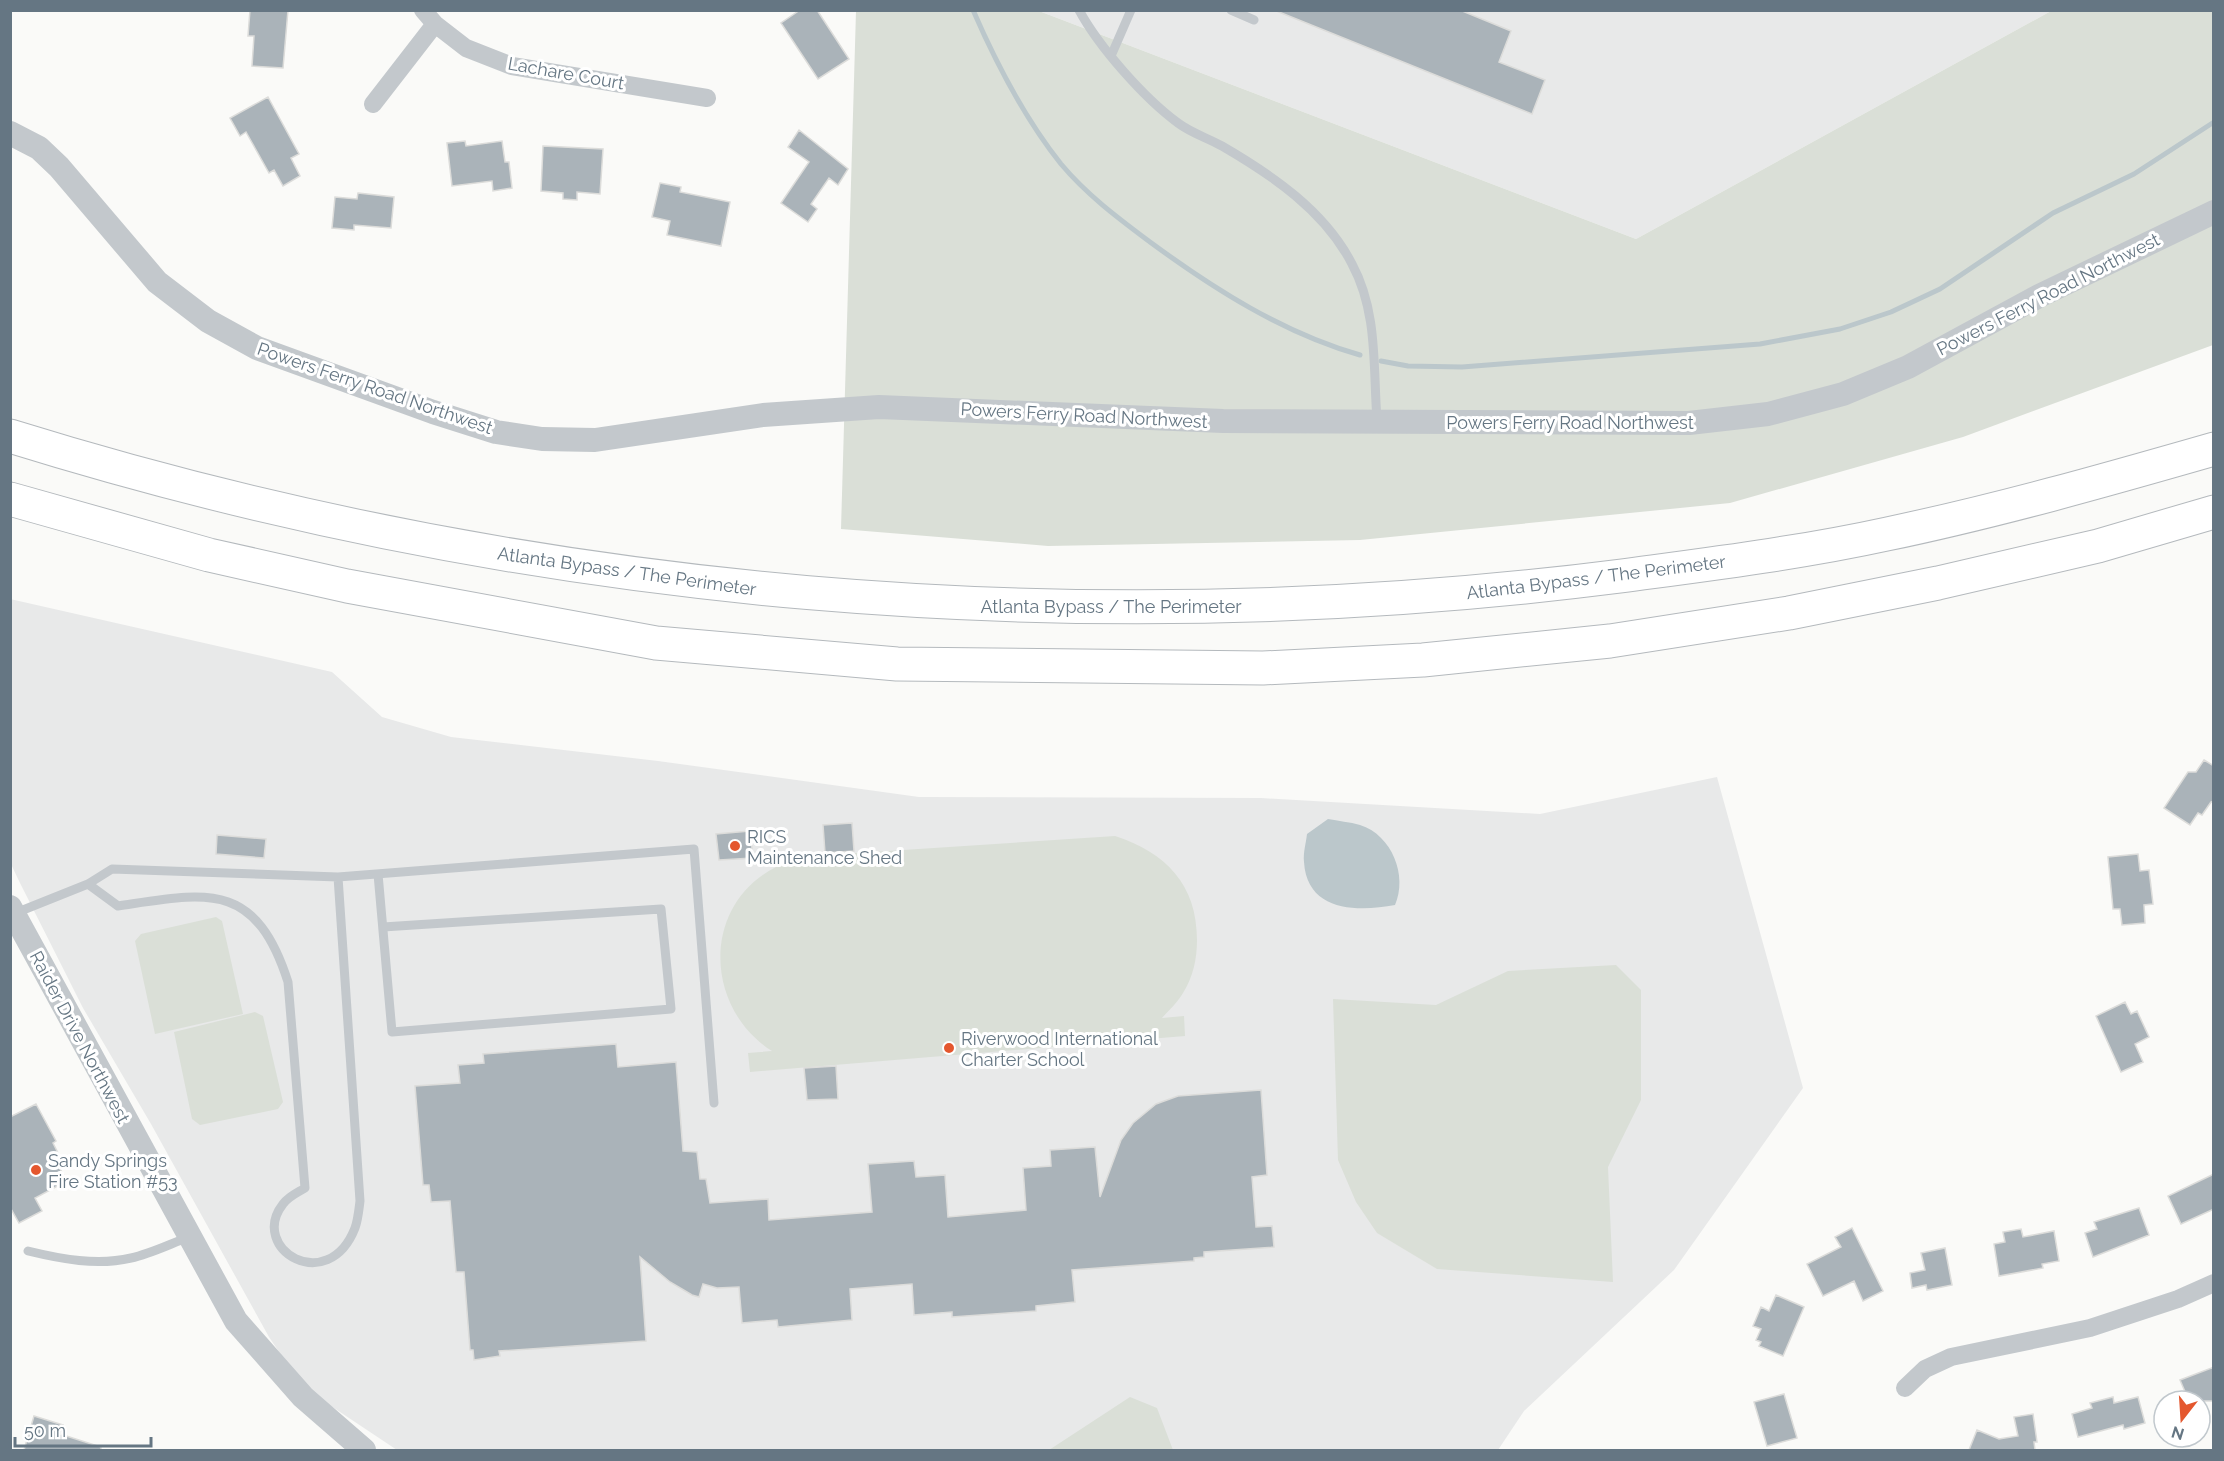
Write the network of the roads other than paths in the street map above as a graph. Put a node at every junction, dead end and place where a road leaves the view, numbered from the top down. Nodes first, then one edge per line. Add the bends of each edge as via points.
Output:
1 (1079, 10) edge
2 (1131, 10) edge
3 (1231, 10) edge
4 (429, 17) edge
5 (1254, 20) dead end
6 (1111, 56) junction
7 (707, 98) dead end
8 (373, 104) dead end
9 (13, 135) edge
10 (2214, 212) edge
11 (1377, 422) junction
12 (10, 436) edge
13 (2214, 449) edge
14 (10, 500) edge
15 (2214, 512) edge
16 (378, 874) junction
17 (338, 877) junction
18 (88, 884) junction
19 (12, 910) edge
20 (383, 927) junction
21 (714, 1103) dead end
22 (189, 1237) junction
23 (28, 1251) dead end
24 (2214, 1283) edge
25 (1905, 1388) dead end
26 (364, 1450) edge

1 - 6 lane
2 - 6 lane
3 - 5 lane
4 - 7 street, Lachare Court via 466,48 512,66
4 - 8 street
6 - 11 lane via 1178,123 1275,179 1333,235 1353,264 1367,302 1376,371
9 - 11 street, Powers Ferry Road Northwest via 39,148 59,166 158,282 208,321 257,348 496,432 542,439 596,440 763,415 879,407 1143,419
10 - 11 street, Powers Ferry Road Northwest via 2039,296 1908,367 1843,394 1768,414 1689,423
12 - 13 highway, Atlanta Bypass / The Perimeter via 267,506 425,542 651,577 817,595 1107,609 1225,608 1425,597 1711,564 1887,534
14 - 15 highway via 209,555 336,584 656,643 897,664 1263,668 1423,660 1610,641 1789,613 2098,546
16 - 17 lane
16 - 20 lane
16 - 21 lane via 694,849
17 - 18 lane via 112,869
17 - 18 lane via 360,1201 356,1227 343,1248 328,1260 309,1264 283,1250 275,1232 282,1204 305,1188 288,982 278,954 246,910 219,898 191,896 118,906
18 - 19 lane
19 - 22 street, Raider Drive Northwest
20 - 20 lane via 392,1032 671,1009 661,909
22 - 23 lane via 132,1258 109,1261 63,1260
22 - 26 street, Raider Drive Northwest via 236,1321 303,1397
24 - 25 street via 2090,1328 1951,1357 1925,1370

